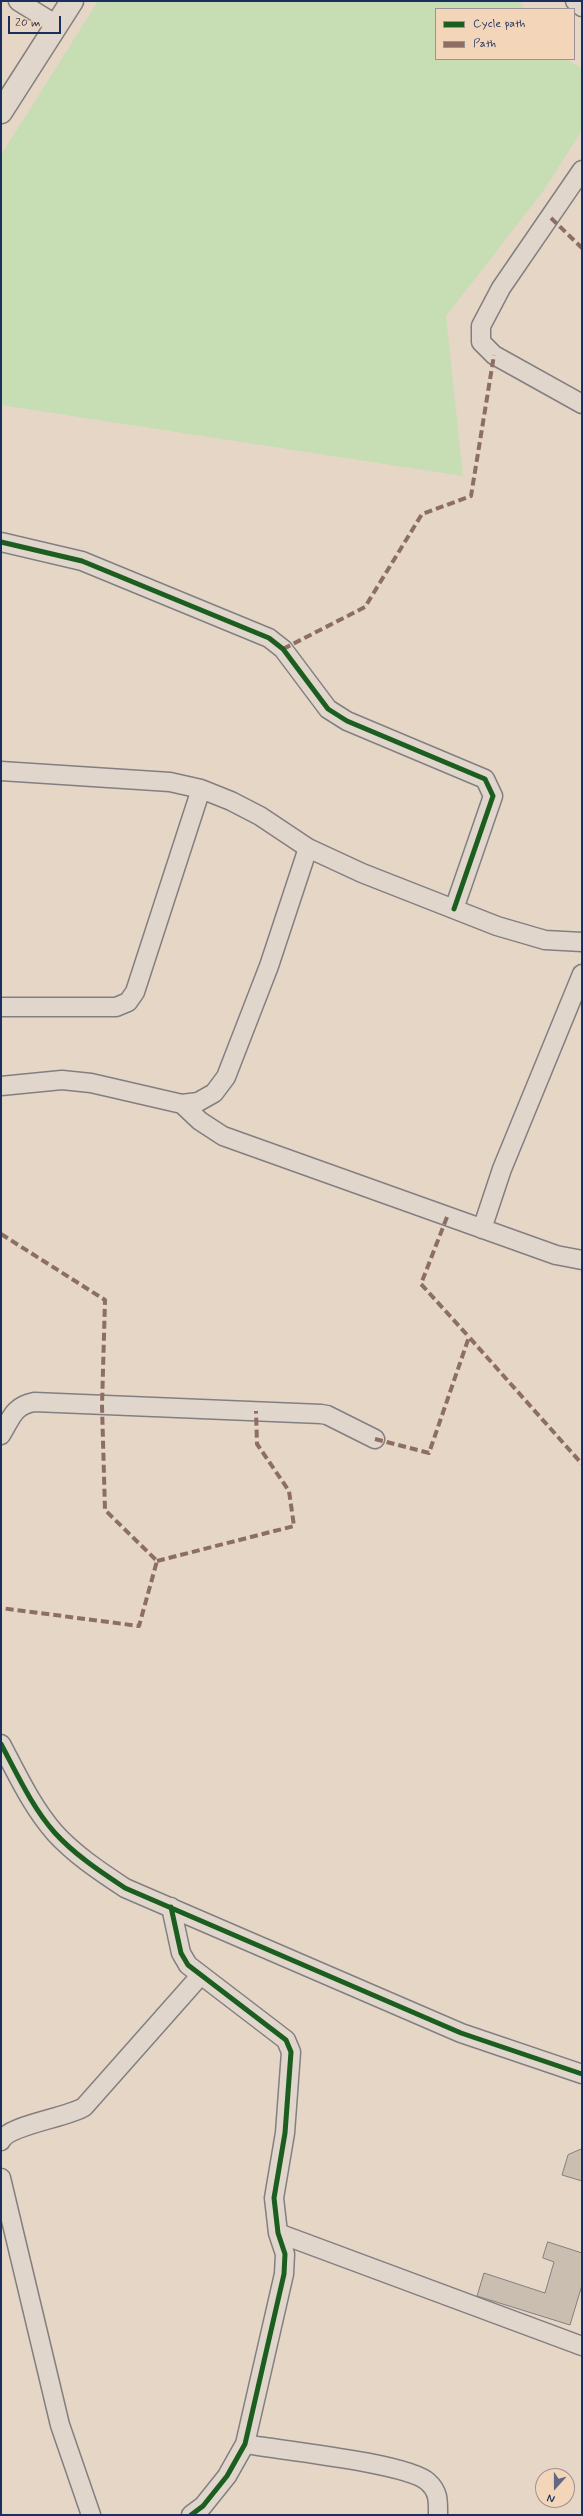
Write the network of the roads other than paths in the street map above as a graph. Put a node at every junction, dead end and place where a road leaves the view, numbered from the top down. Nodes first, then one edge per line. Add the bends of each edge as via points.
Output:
1 (18, 1) edge
2 (72, 1) edge
3 (575, 1) edge
4 (582, 8) edge
5 (55, 24) junction
6 (1, 112) edge
7 (582, 170) edge
8 (582, 404) edge
9 (1, 542) edge
10 (1, 771) edge
11 (201, 789) junction
12 (308, 848) junction
13 (454, 909) junction
14 (582, 942) edge
15 (582, 974) edge
16 (1, 1007) edge
17 (1, 1086) edge
18 (182, 1104) junction
19 (482, 1229) junction
20 (582, 1260) edge
21 (1, 1435) edge
22 (375, 1439) dead end
23 (1, 1744) edge
24 (171, 1907) junction
25 (200, 1976) junction
26 (582, 2074) edge
27 (1, 2141) edge
28 (1, 2178) edge
29 (278, 2233) junction
30 (582, 2346) edge
31 (245, 2444) junction
32 (91, 2515) edge
33 (191, 2515) edge
34 (438, 2515) edge

1 - 5 street
2 - 5 street
3 - 4 street
5 - 6 street
7 - 8 street via 501,288 481,326 481,342 494,355
9 - 13 street via 82,561 269,638 283,649 328,709 347,721 485,779 493,796
10 - 11 street via 170,782
11 - 12 street via 260,816
11 - 16 street via 135,992 128,1002 116,1007
12 - 13 street via 362,873
12 - 18 street via 269,966 226,1077 214,1093 198,1102
13 - 14 street via 497,926 545,940
15 - 19 street via 505,1162
17 - 18 street via 62,1080 91,1083
18 - 19 street via 200,1121 223,1136
19 - 20 street via 556,1255
21 - 22 street via 22,1404 34,1402 321,1414
23 - 24 street via 23,1786 55,1833 92,1866 125,1888
24 - 25 street via 181,1953 188,1965
24 - 26 street via 461,2032
25 - 27 street via 84,2107 74,2113 18,2129 3,2137
25 - 29 street via 286,2040 291,2052 285,2133 274,2198
28 - 32 street via 60,2425
29 - 30 street
29 - 31 street via 285,2254 284,2274
31 - 33 street via 226,2476 202,2506
31 - 34 street via 399,2468 427,2481 438,2495

